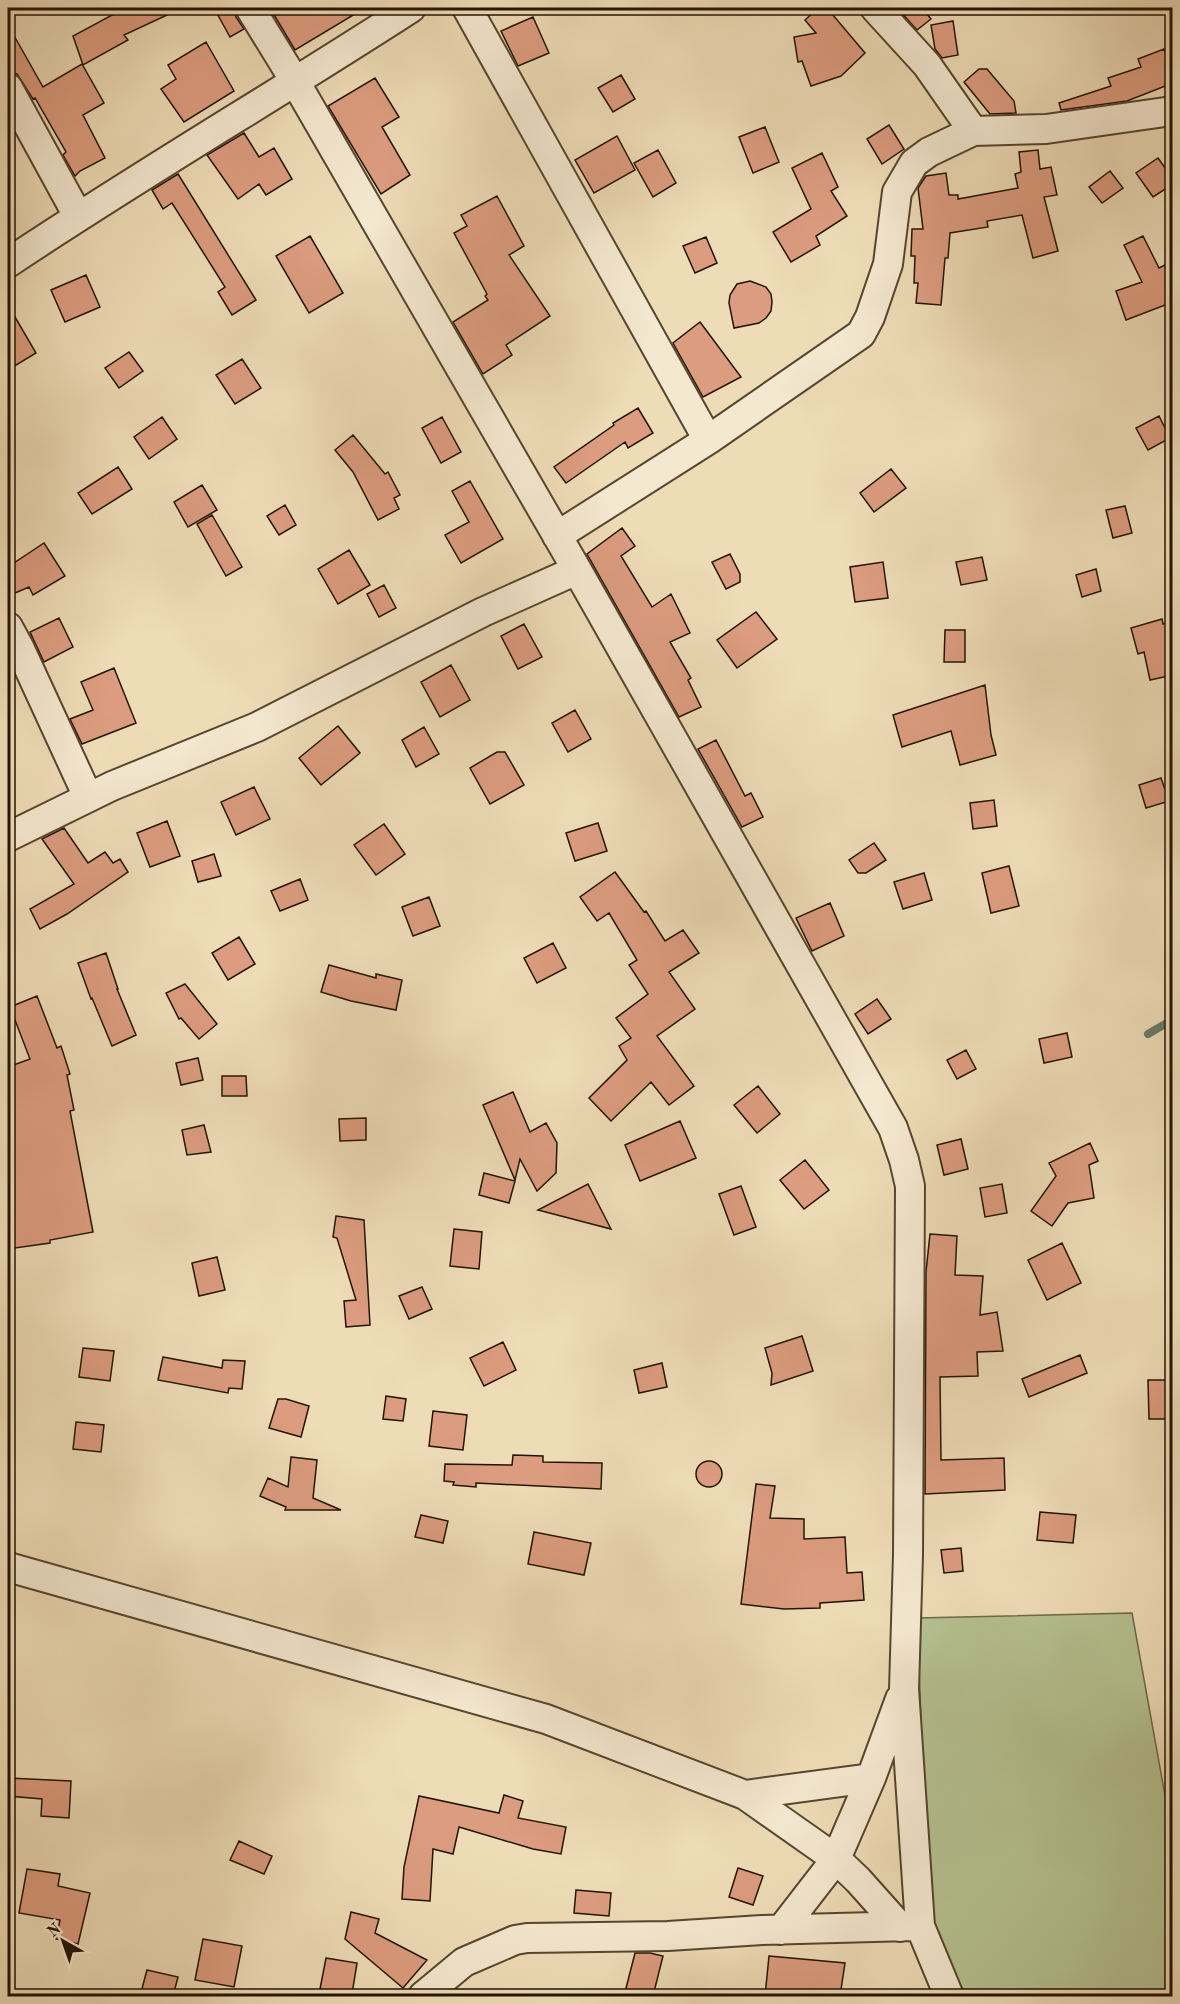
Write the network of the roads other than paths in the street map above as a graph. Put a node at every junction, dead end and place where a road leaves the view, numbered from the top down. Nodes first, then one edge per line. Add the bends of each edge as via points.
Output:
1 (250, 8) edge
2 (411, 8) edge
3 (467, 8) edge
4 (875, 8) edge
5 (296, 83) junction
6 (8, 88) edge
7 (1173, 111) edge
8 (973, 131) junction
9 (78, 216) junction
10 (8, 263) edge
11 (708, 440) junction
12 (557, 536) junction
13 (577, 570) junction
14 (8, 627) edge
15 (88, 797) junction
16 (8, 837) edge
17 (8, 1567) edge
18 (904, 1689) junction
19 (871, 1778) junction
20 (745, 1795) junction
21 (836, 1859) junction
22 (910, 1926) junction
23 (781, 1930) junction
24 (423, 1996) edge
25 (949, 1996) edge

1 - 5 street
2 - 5 street
3 - 11 street
4 - 8 street via 927,65
5 - 9 street
5 - 12 street
6 - 9 street
7 - 8 street via 1046,129
8 - 11 street via 914,163 897,192 888,264 861,334
9 - 10 street
11 - 12 street
12 - 13 street
13 - 15 street via 483,612 257,727
13 - 18 street via 893,1128 904,1160 910,1186
14 - 15 street
15 - 16 street
17 - 20 street via 546,1719
18 - 19 street
18 - 22 street
19 - 20 street
19 - 21 street
20 - 21 street
21 - 22 street
21 - 23 street
22 - 23 street
22 - 25 street
23 - 24 street via 515,1940 464,1962

